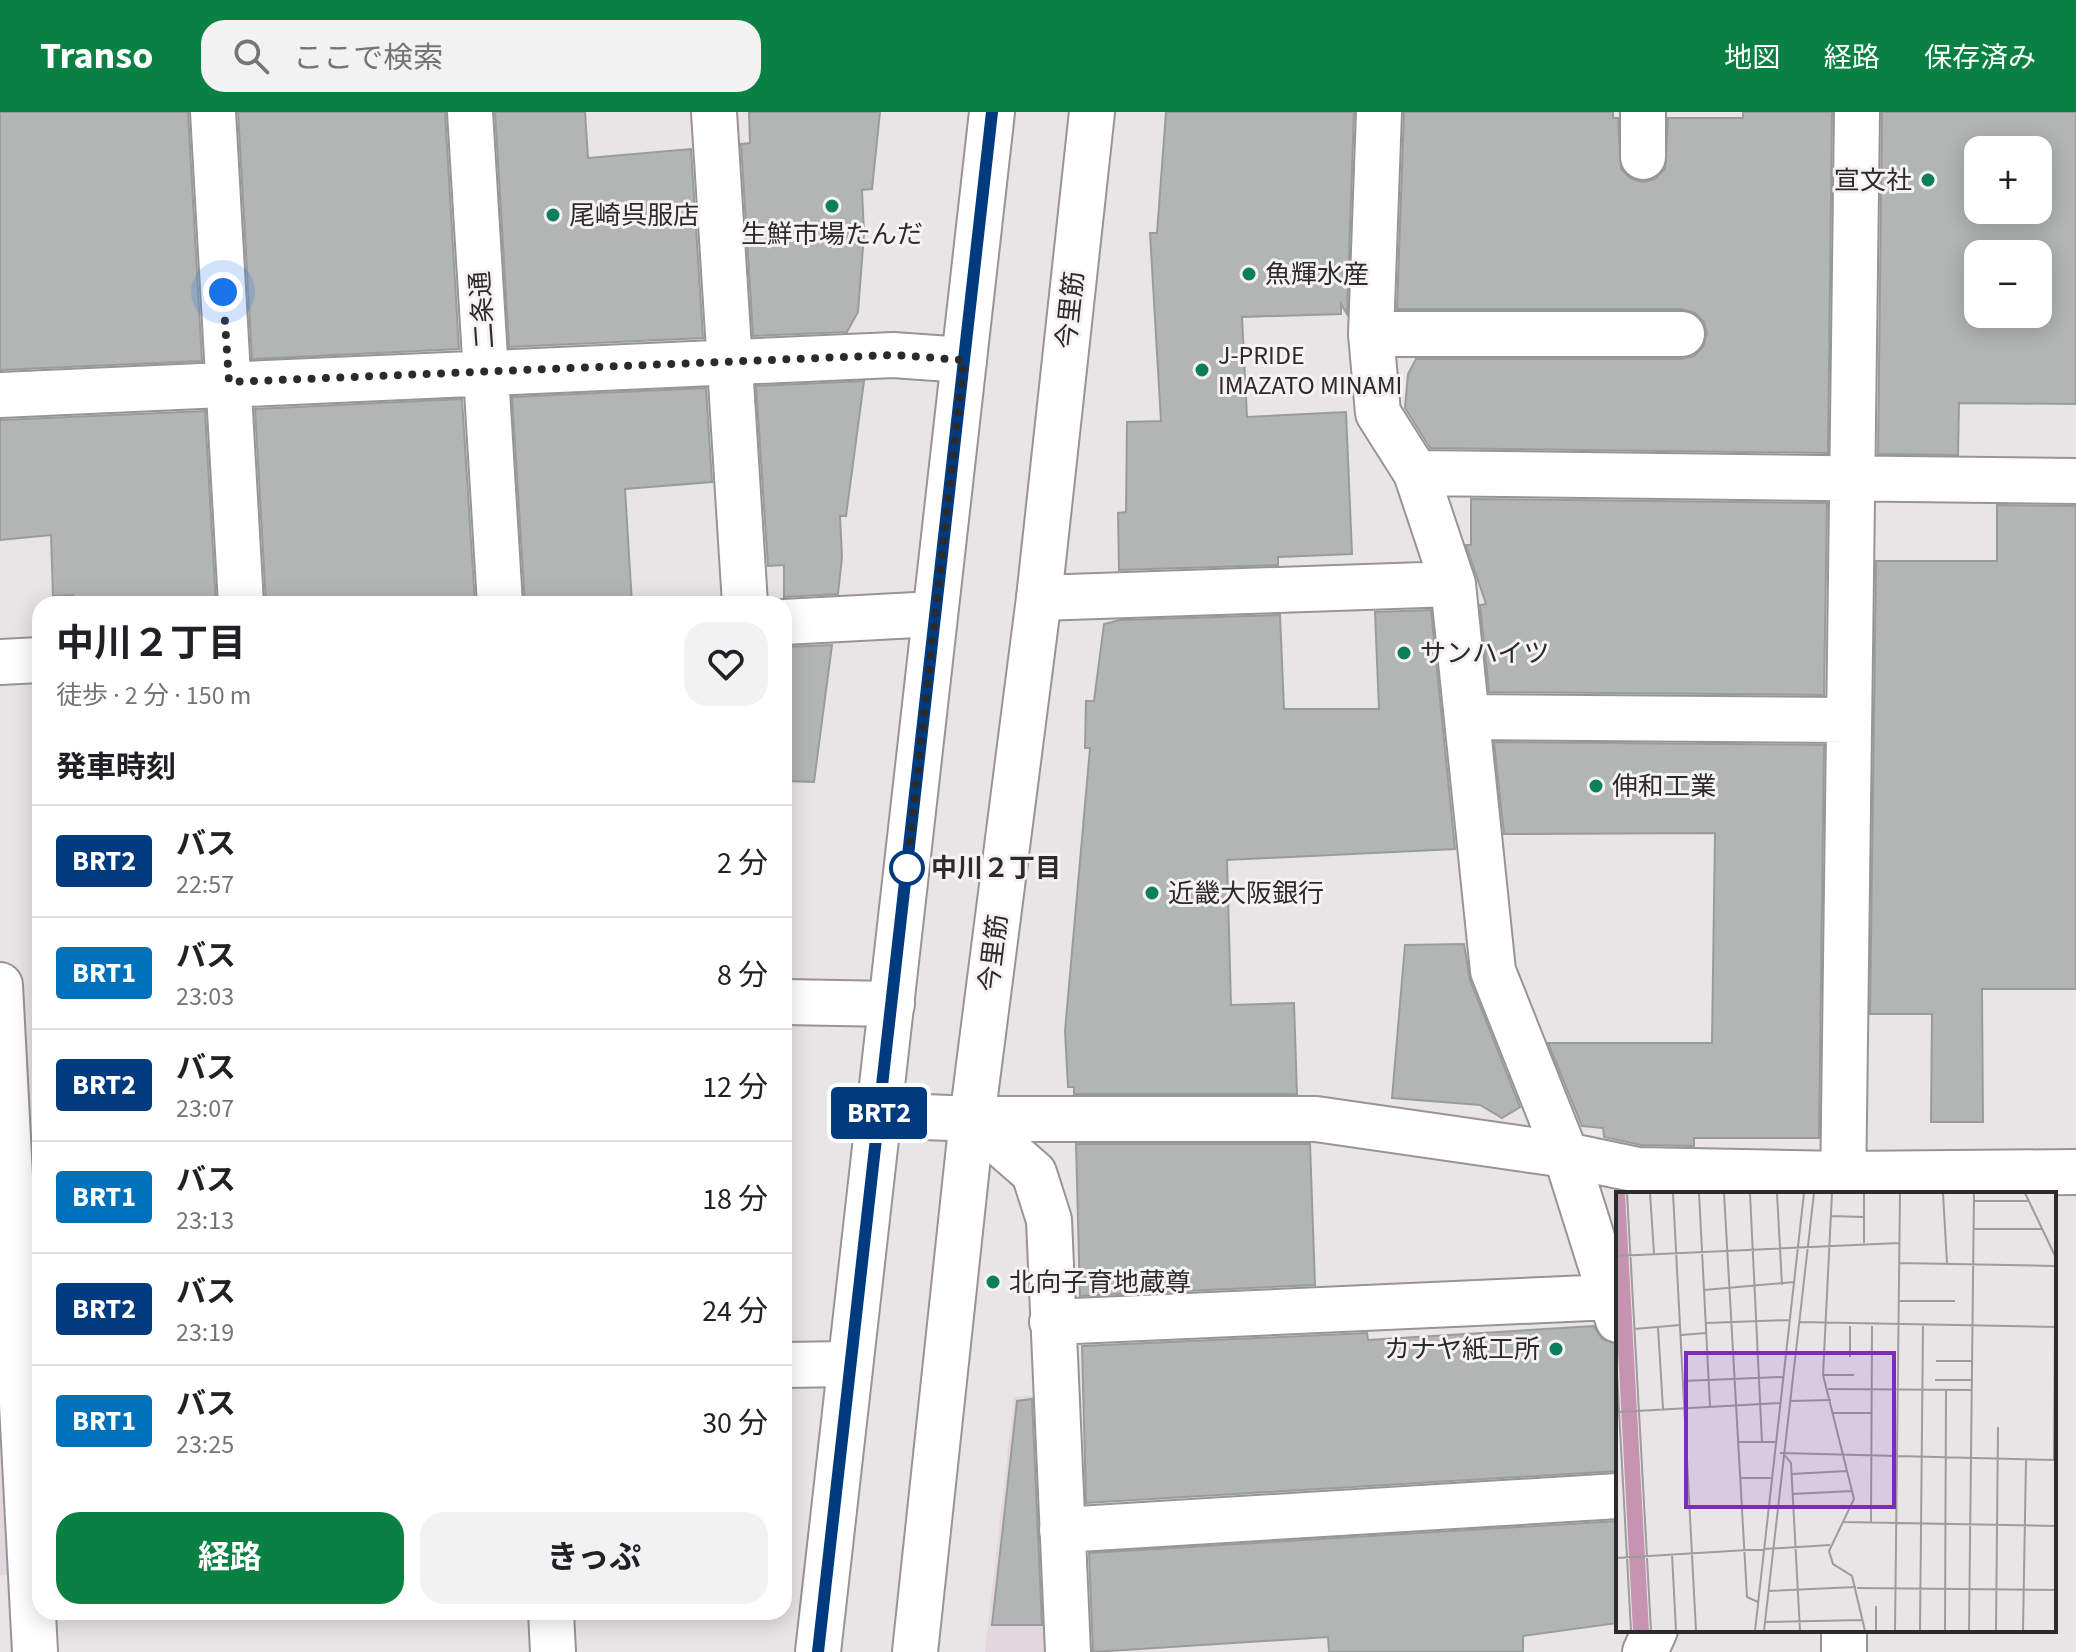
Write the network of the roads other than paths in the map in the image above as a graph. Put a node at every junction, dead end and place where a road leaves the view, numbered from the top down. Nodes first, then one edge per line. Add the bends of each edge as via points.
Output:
1 (213, 112) edge
2 (470, 112) edge
3 (714, 112) edge
4 (992, 112) edge
5 (1092, 112) edge
6 (1379, 112) edge
7 (1643, 112) edge
8 (1857, 112) edge
9 (1643, 157) dead end
10 (1371, 334) junction
11 (1682, 334) dead end
12 (964, 360) junction
13 (730, 362) junction
14 (486, 373) junction
15 (229, 382) junction
16 (0, 395) edge
17 (1416, 473) junction
18 (1853, 478) junction
19 (2076, 481) edge
20 (1453, 584) junction
21 (241, 596) edge
22 (500, 596) edge
23 (745, 596) edge
24 (1039, 598) junction
25 (935, 614) junction
26 (792, 622) edge
27 (32, 660) edge
28 (0, 662) edge
29 (1467, 717) junction
30 (1849, 720) junction
31 (0, 985) edge
32 (792, 1002) edge
33 (892, 1004) junction
34 (879, 1115) junction
35 (972, 1119) junction
36 (1566, 1155) junction
37 (2076, 1172) edge
38 (1843, 1184) edge
39 (1614, 1309) edge
40 (1052, 1322) junction
41 (849, 1364) junction
42 (792, 1365) edge
43 (1616, 1496) edge
44 (1062, 1530) junction
45 (32, 1595) edge
46 (33, 1620) edge
47 (551, 1620) edge
48 (1654, 1632) edge
49 (35, 1652) edge
50 (553, 1652) edge
51 (818, 1652) edge
52 (915, 1652) edge
53 (1068, 1652) edge
54 (1645, 1652) edge

1 - 15 street
2 - 14 street, 二条通
3 - 13 street
4 - 12 street
5 - 24 street, 今里筋
6 - 10 street
7 - 9 street
8 - 18 street
10 - 11 street
10 - 17 street via 1378,413
12 - 13 street via 893,355
12 - 25 street
13 - 14 street
13 - 23 street
14 - 15 street
14 - 22 street, 二条通
15 - 16 street
15 - 21 street
17 - 18 street
17 - 20 street
18 - 19 street
18 - 30 street
20 - 24 street
20 - 29 street
24 - 35 street, 今里筋
25 - 26 street
25 - 33 street
27 - 28 street
29 - 30 street
29 - 36 street via 1493,971
30 - 38 street
31 - 45 street
32 - 33 street
33 - 34 street
34 - 35 street
34 - 41 street
35 - 36 street via 1316,1119
35 - 40 street via 1034,1173 1049,1220
35 - 52 street, 今里筋
36 - 38 street via 1638,1170
36 - 39 street
37 - 38 street
39 - 40 street
40 - 44 street
41 - 42 street
41 - 51 street
43 - 44 street
44 - 53 street
46 - 49 street
47 - 50 street
48 - 54 street

